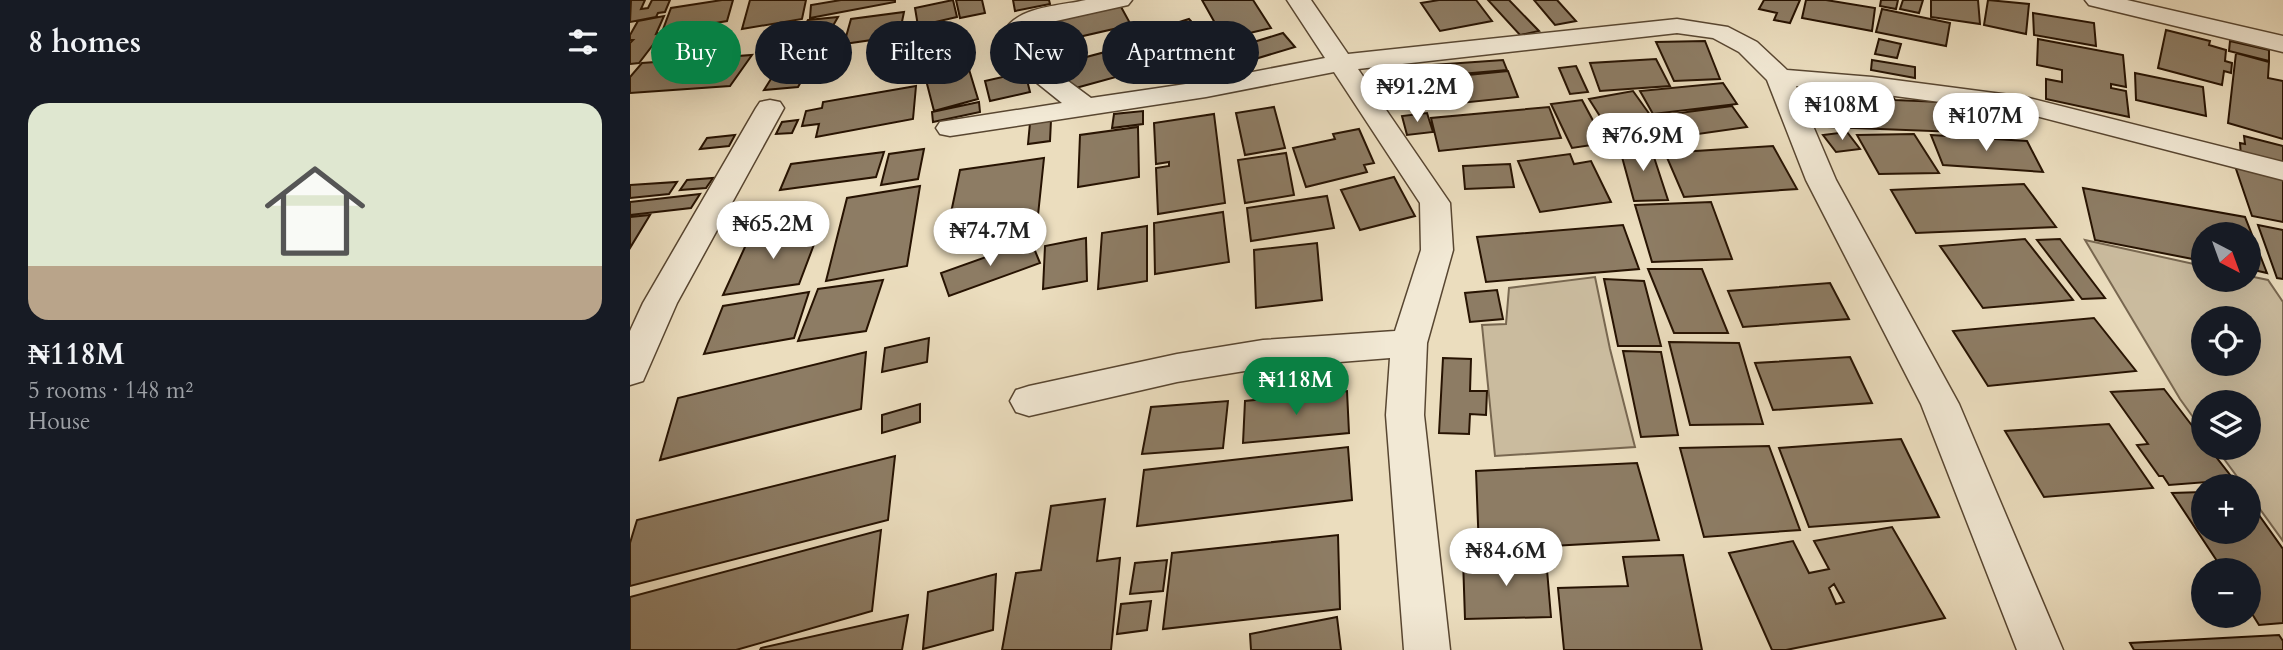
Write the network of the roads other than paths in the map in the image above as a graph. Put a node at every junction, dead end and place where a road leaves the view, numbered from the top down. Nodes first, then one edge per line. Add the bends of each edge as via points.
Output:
1 (1120, 0) edge
2 (1299, 0) edge
3 (2096, 0) edge
4 (2283, 44) edge
5 (1340, 63) junction
6 (1779, 77) junction
7 (1085, 107) junction
8 (771, 108) dead end
9 (950, 128) dead end
10 (2283, 171) edge
11 (1409, 343) junction
12 (630, 371) edge
13 (1029, 401) dead end
14 (1427, 650) edge
15 (2040, 650) edge

1 - 7 street via 1030,19 1016,31 1025,61
2 - 5 street
3 - 4 street
5 - 6 street via 1668,17 1719,32 1748,47
5 - 7 street
5 - 11 street via 1434,202 1437,250
6 - 10 street via 2025,105
6 - 15 street via 1821,180 1940,404
7 - 9 street
8 - 12 street via 660,303
11 - 13 street via 1263,354
11 - 14 street via 1405,415

